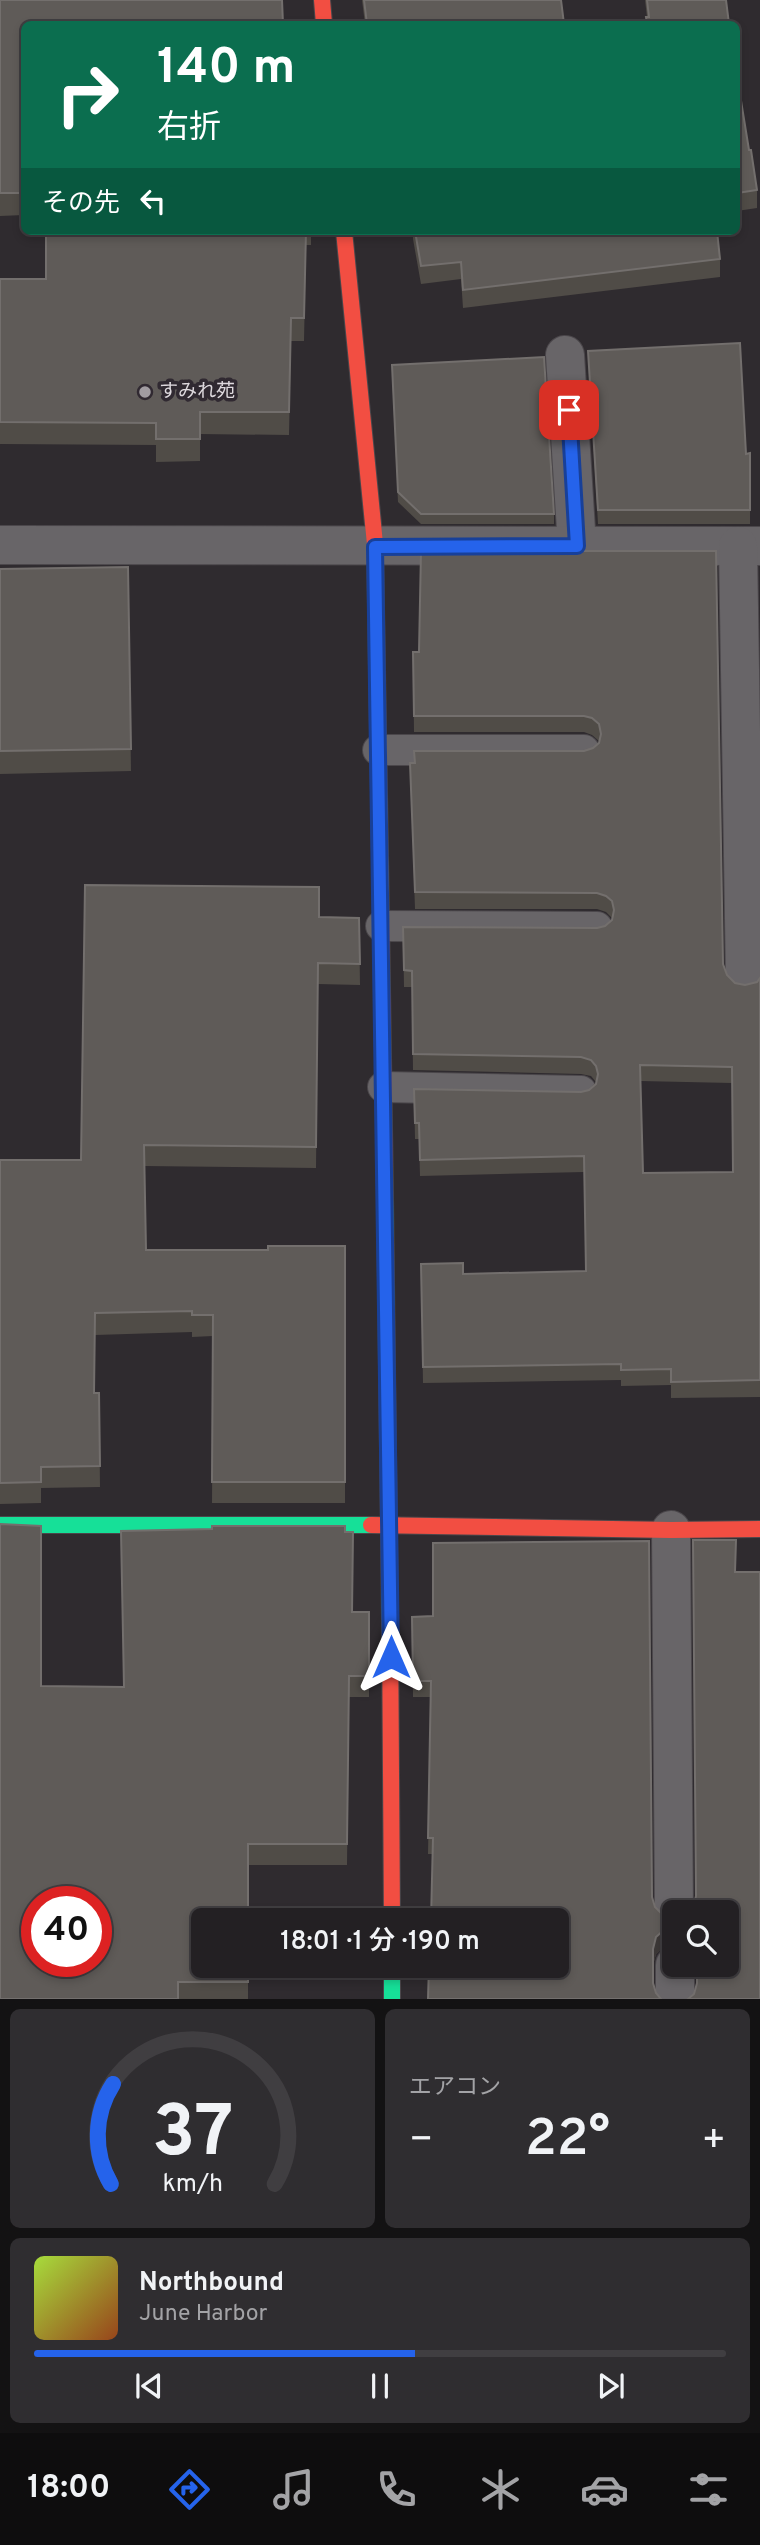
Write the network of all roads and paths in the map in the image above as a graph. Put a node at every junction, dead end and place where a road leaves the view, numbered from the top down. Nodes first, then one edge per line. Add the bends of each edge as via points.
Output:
1 (322, 0) edge
2 (324, 21) edge
3 (344, 235) edge
4 (565, 355) dead end
5 (0, 545) edge
6 (577, 546) junction
7 (375, 547) junction
8 (749, 547) edge
9 (378, 750) junction
10 (584, 750) edge
11 (381, 926) junction
12 (597, 927) edge
13 (745, 980) dead end
14 (383, 1087) junction
15 (581, 1091) edge
16 (0, 1525) edge
17 (390, 1525) junction
18 (760, 1529) edge
19 (671, 1530) junction
20 (674, 1900) edge
21 (392, 1908) edge
22 (675, 1977) edge
23 (392, 1978) edge
24 (392, 1999) edge
25 (675, 1999) edge

1 - 2 street
3 - 7 street
4 - 6 street
5 - 7 street
6 - 7 street
6 - 8 street
7 - 9 street
8 - 13 street
9 - 10 lane
9 - 11 street
11 - 12 lane
11 - 14 street
14 - 15 lane
14 - 17 street
16 - 17 street
17 - 19 street
17 - 21 street
18 - 19 street
19 - 20 street
22 - 25 street
23 - 24 street

